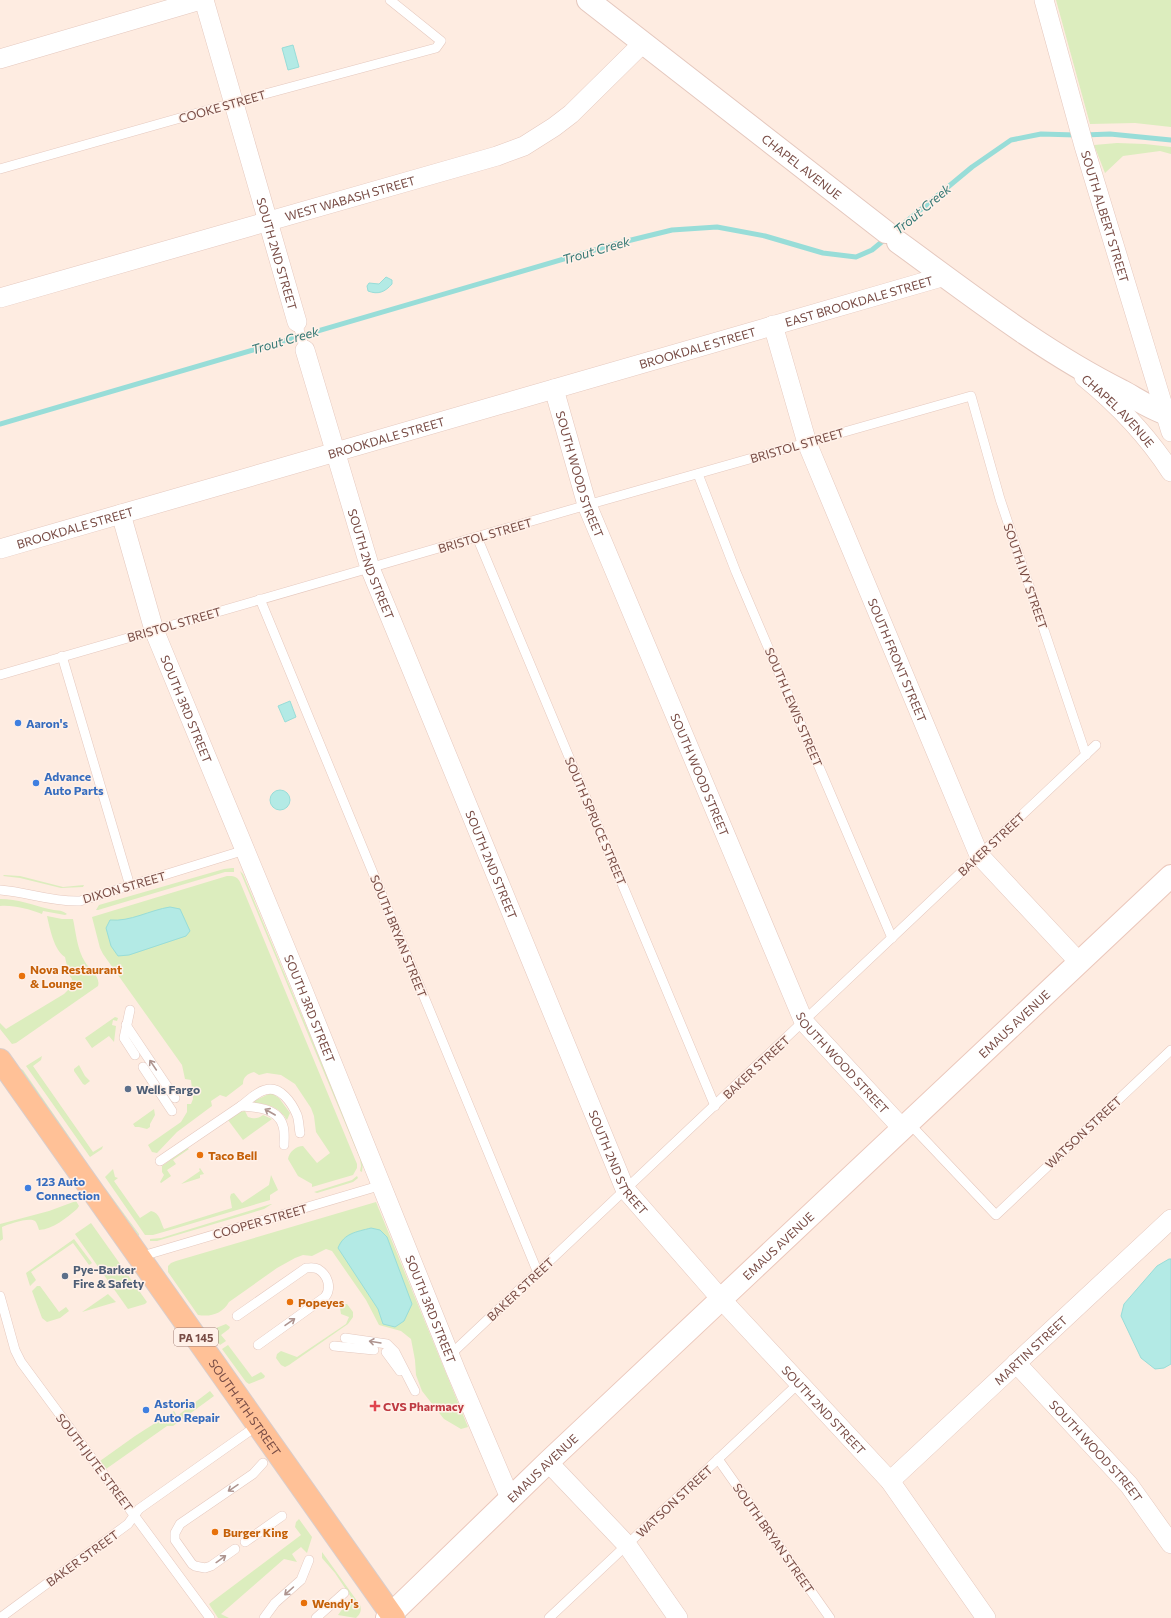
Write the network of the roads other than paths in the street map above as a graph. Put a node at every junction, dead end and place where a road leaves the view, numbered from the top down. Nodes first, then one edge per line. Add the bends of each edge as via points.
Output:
1 (201, 0) edge
2 (204, 0) edge
3 (390, 0) edge
4 (588, 0) edge
5 (1044, 0) edge
6 (643, 43) junction
7 (0, 59) edge
8 (234, 102) junction
9 (0, 169) edge
10 (269, 221) junction
11 (945, 276) junction
12 (0, 298) edge
13 (297, 322) joint
14 (773, 326) junction
15 (1018, 329) junction
16 (305, 350) joint
17 (554, 389) junction
18 (971, 396) joint
19 (1170, 420) edge
20 (807, 443) junction
21 (336, 452) junction
22 (1171, 472) edge
23 (698, 474) junction
24 (587, 505) junction
25 (121, 514) junction
26 (477, 537) junction
27 (0, 549) edge
28 (370, 568) junction
29 (260, 600) junction
30 (154, 630) junction
31 (62, 656) junction
32 (0, 675) edge
33 (1096, 745) dead end
34 (1086, 755) junction
35 (246, 850) junction
36 (979, 855) junction
37 (1171, 876) edge
38 (130, 886) junction
39 (0, 890) edge
40 (892, 938) junction
41 (1079, 962) junction
42 (130, 1010) dead end
43 (804, 1022) junction
44 (126, 1025) junction
45 (1171, 1050) edge
46 (135, 1055) dead end
47 (0, 1060) edge
48 (143, 1067) dead end
49 (175, 1098) dead end
50 (241, 1106) junction
51 (715, 1106) junction
52 (172, 1111) dead end
53 (905, 1125) junction
54 (300, 1133) dead end
55 (284, 1145) dead end
56 (160, 1161) dead end
57 (382, 1185) junction
58 (625, 1189) junction
59 (996, 1215) joint
60 (1171, 1219) edge
61 (140, 1257) junction
62 (538, 1273) junction
63 (0, 1296) edge
64 (721, 1299) junction
65 (237, 1316) dead end
66 (345, 1338) dead end
67 (258, 1345) dead end
68 (334, 1346) dead end
69 (374, 1350) dead end
70 (386, 1352) dead end
71 (450, 1355) junction
72 (1016, 1363) junction
73 (799, 1383) junction
74 (258, 1425) junction
75 (718, 1459) junction
76 (548, 1462) junction
77 (263, 1463) dead end
78 (890, 1481) junction
79 (510, 1498) junction
80 (134, 1515) junction
81 (282, 1516) dead end
82 (245, 1542) dead end
83 (1171, 1544) edge
84 (626, 1545) junction
85 (235, 1549) dead end
86 (309, 1560) dead end
87 (344, 1593) dead end
88 (391, 1617) edge
89 (0, 1618) edge
90 (210, 1618) edge
91 (264, 1618) edge
92 (316, 1618) edge
93 (549, 1618) edge
94 (678, 1618) edge
95 (830, 1618) edge
96 (986, 1618) edge

1 - 7 street
2 - 8 street, SOUTH 2ND STREET
3 - 8 lane, COOKE STREET via 441,41 436,48
4 - 6 main road, CHAPEL AVENUE
5 - 19 street, SOUTH ALBERT STREET via 1084,146
6 - 10 street, WEST WABASH STREET via 571,114 524,146
6 - 11 main road, CHAPEL AVENUE
8 - 9 lane, COOKE STREET
8 - 10 street, SOUTH 2ND STREET
10 - 12 street, WEST WABASH STREET
10 - 13 street, SOUTH 2ND STREET
11 - 14 street, EAST BROOKDALE STREET
11 - 15 main road, CHAPEL AVENUE
13 - 16 lane, SOUTH 2ND STREET
14 - 17 street, BROOKDALE STREET
14 - 20 street, SOUTH FRONT STREET
15 - 19 main road, CHAPEL AVENUE
15 - 22 street, CHAPEL AVENUE via 1084,377 1114,404 1144,435
16 - 21 street, SOUTH 2ND STREET
17 - 21 street, BROOKDALE STREET
17 - 24 street, SOUTH WOOD STREET
18 - 20 lane, BRISTOL STREET
18 - 34 lane, SOUTH IVY STREET via 1000,499
20 - 23 lane, BRISTOL STREET
20 - 36 street, SOUTH FRONT STREET
21 - 25 street, BROOKDALE STREET
21 - 28 street, SOUTH 2ND STREET
23 - 24 lane, BRISTOL STREET
23 - 40 lane, SOUTH LEWIS STREET via 736,572
24 - 26 lane, BRISTOL STREET
24 - 43 street, SOUTH WOOD STREET
25 - 27 street, BROOKDALE STREET
25 - 30 street, SOUTH 3RD STREET
26 - 28 lane, BRISTOL STREET
26 - 51 lane, SOUTH SPRUCE STREET
28 - 29 lane, BRISTOL STREET
28 - 58 street, SOUTH 2ND STREET
29 - 30 lane, BRISTOL STREET
29 - 62 lane, SOUTH BRYAN STREET
30 - 31 lane, BRISTOL STREET
30 - 35 street, SOUTH 3RD STREET
31 - 32 lane, BRISTOL STREET
31 - 38 lane
33 - 34 lane, BAKER STREET
34 - 36 lane, BAKER STREET
35 - 38 lane, DIXON STREET
35 - 57 street, SOUTH 3RD STREET
36 - 40 lane, BAKER STREET
36 - 41 street, SOUTH FRONT STREET
37 - 41 main road, EMAUS AVENUE
38 - 39 lane, DIXON STREET via 86,899 66,901
40 - 43 lane, BAKER STREET
41 - 53 main road, EMAUS AVENUE
42 - 44 lane
43 - 51 lane, BAKER STREET
43 - 53 street, SOUTH WOOD STREET
44 - 46 lane via 124,1038
49 -> 44 lane
45 - 59 lane, WATSON STREET
47 - 61 main road, SOUTH 4TH STREET / PA 145
48 - 52 lane
50 - 54 lane via 262,1090 277,1090 284,1095 297,1115
55 -> 50 lane via 283,1127 274,1113 266,1109
50 - 56 lane
51 - 58 lane, BAKER STREET
53 - 59 lane, SOUTH WOOD STREET
53 - 64 main road, EMAUS AVENUE
57 - 61 lane, COOPER STREET
57 - 71 street, SOUTH 3RD STREET
58 - 62 lane, BAKER STREET
58 - 64 street, SOUTH 2ND STREET
60 - 72 street, MARTIN STREET
61 - 74 main road, SOUTH 4TH STREET / PA 145
62 - 71 lane, BAKER STREET
63 - 80 lane, SOUTH JUTE STREET via 15,1350 21,1362
64 - 73 street, SOUTH 2ND STREET
64 - 76 main road, EMAUS AVENUE
67 -> 65 lane via 328,1294 329,1285 324,1275 319,1269 306,1268
70 -> 66 lane via 415,1391 395,1352 387,1344
68 - 69 lane
71 - 79 street, SOUTH 3RD STREET
72 - 78 street, MARTIN STREET
72 - 83 street, SOUTH WOOD STREET via 1129,1485
73 - 75 lane, WATSON STREET
73 - 78 street, SOUTH 2ND STREET
74 - 80 lane, BAKER STREET via 139,1508
74 - 88 main road, SOUTH 4TH STREET / PA 145
75 - 84 lane, WATSON STREET
75 - 95 lane, SOUTH BRYAN STREET
76 - 79 main road, EMAUS AVENUE
76 - 84 street
77 -> 85 lane via 253,1474 180,1524 175,1534 175,1540 192,1564 199,1567 211,1566
78 - 96 street, SOUTH 2ND STREET
79 - 88 main road, EMAUS AVENUE
80 - 89 lane, BAKER STREET via 128,1524
80 - 90 lane, SOUTH JUTE STREET
81 - 82 lane
84 - 93 lane, WATSON STREET
84 - 94 street
86 -> 91 lane via 301,1580 275,1603
87 - 92 lane

